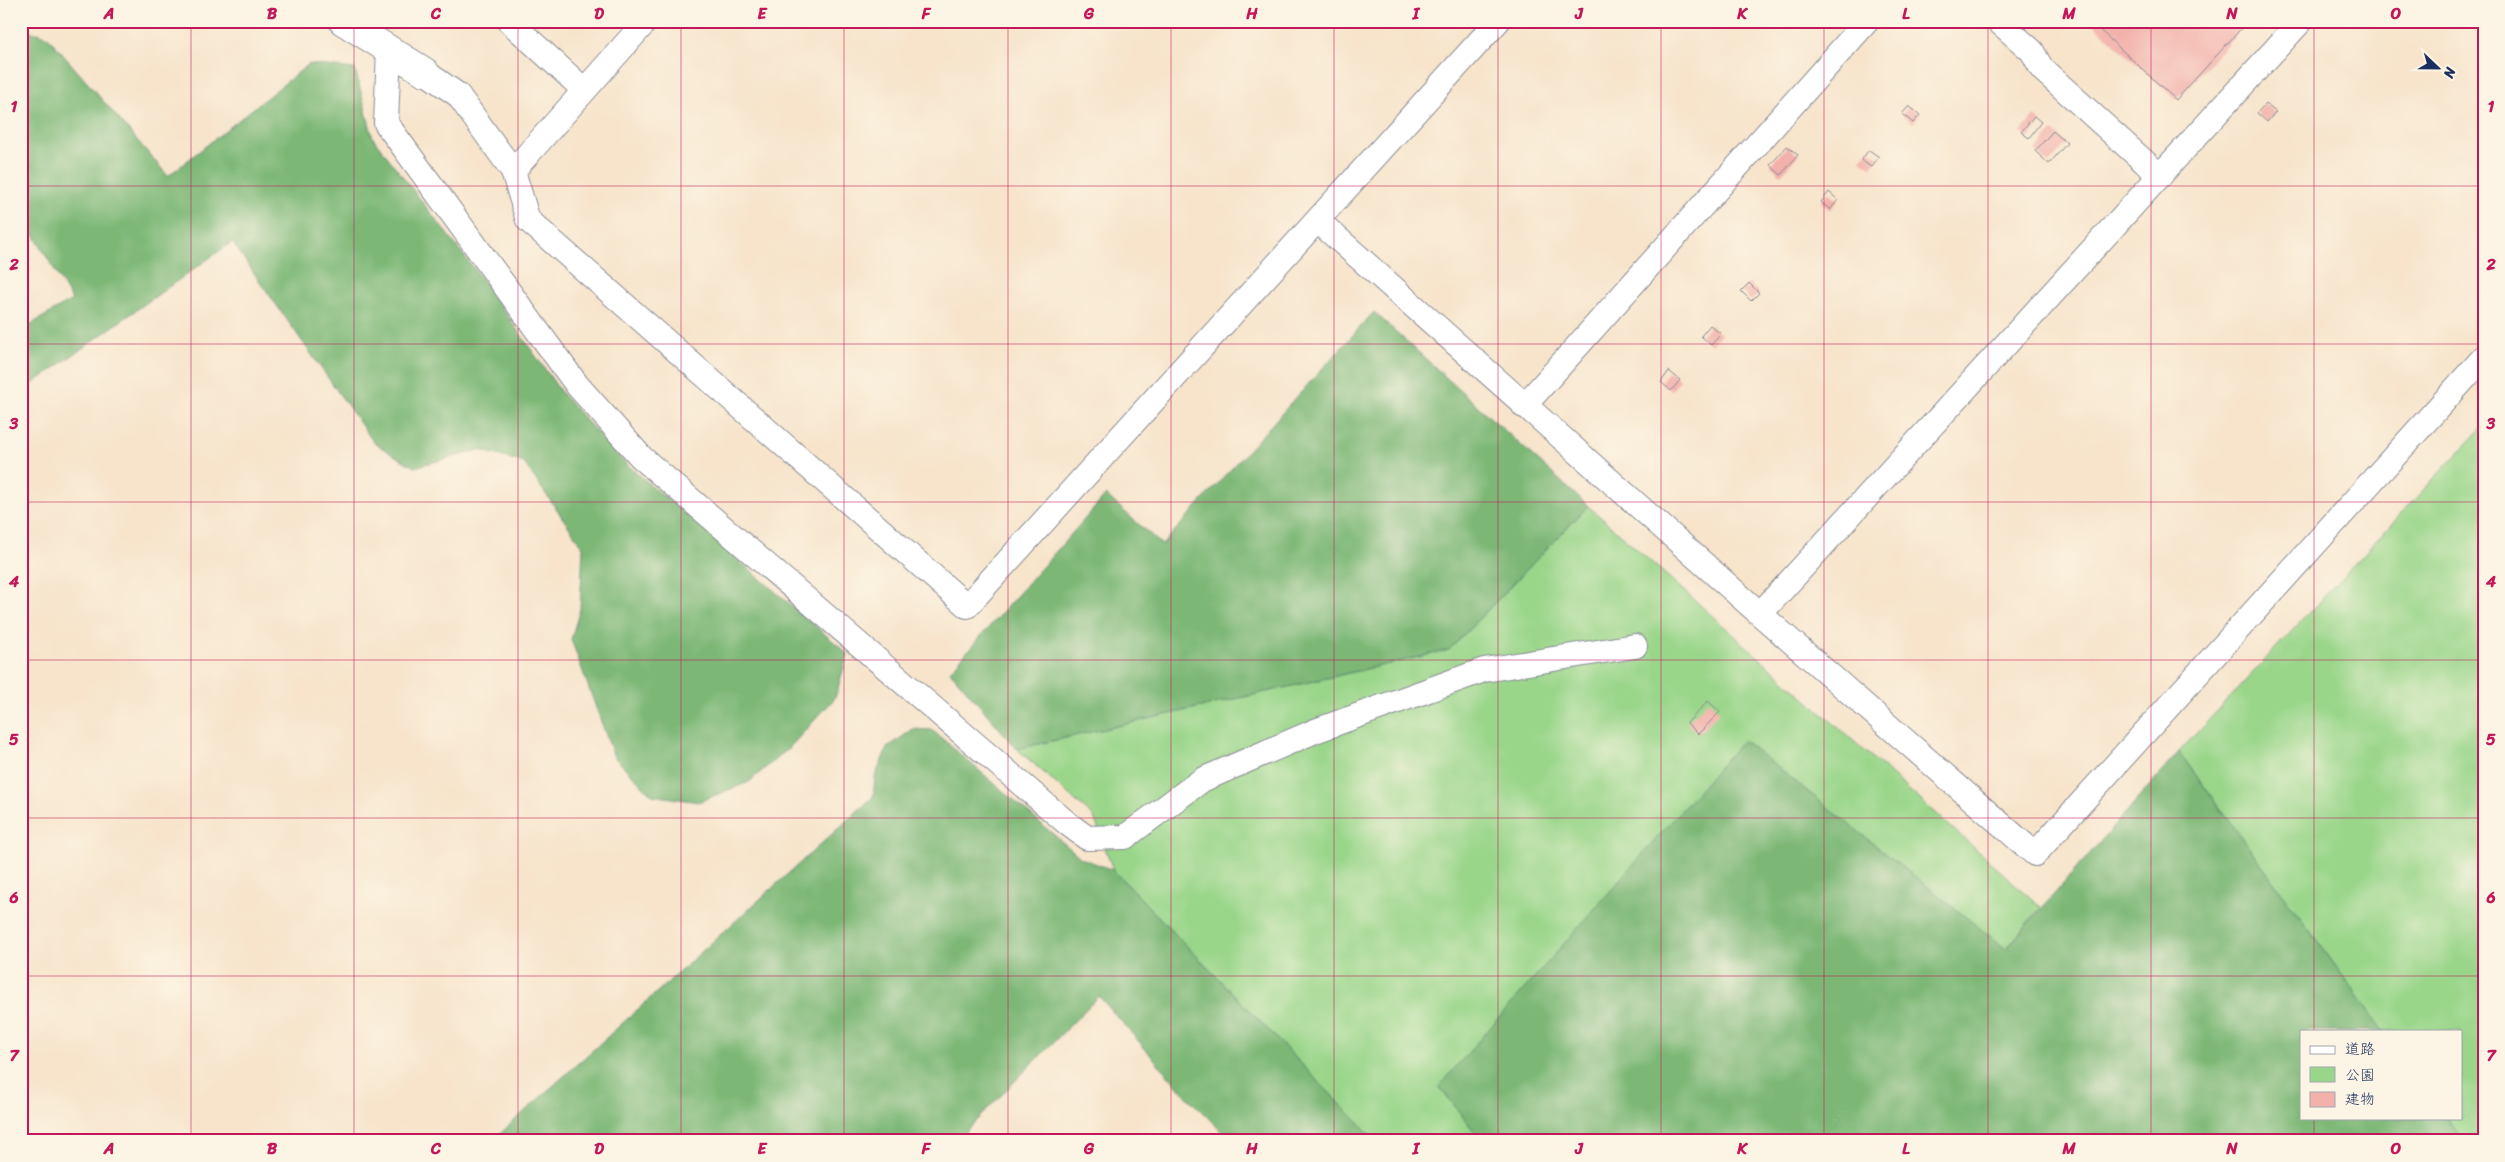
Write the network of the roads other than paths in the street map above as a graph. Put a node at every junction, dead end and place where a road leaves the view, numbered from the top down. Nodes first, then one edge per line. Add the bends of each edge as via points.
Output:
1 (343, 21) edge
2 (509, 21) edge
3 (646, 21) edge
4 (1498, 21) edge
5 (1867, 21) edge
6 (1998, 21) edge
7 (2301, 21) edge
8 (389, 50) junction
9 (425, 72) joint
10 (583, 89) junction
11 (513, 170) junction
12 (2160, 176) junction
13 (1318, 221) junction
14 (2484, 357) edge
15 (1524, 406) junction
16 (1760, 614) junction
17 (1635, 646) dead end

1 - 8 street
2 - 10 lane
3 - 10 lane
4 - 13 lane
5 - 15 lane
6 - 12 lane via 2032,51 2042,69
7 - 12 lane
8 - 9 street
8 - 17 lane via 386,123 577,385 641,457 1088,838 1125,837 1202,780 1315,731 1484,670
9 - 11 lane via 458,95
10 - 11 lane
11 - 13 lane via 528,220 967,606
12 - 16 lane
13 - 15 lane
14 - 16 lane via 2035,854
15 - 16 lane

